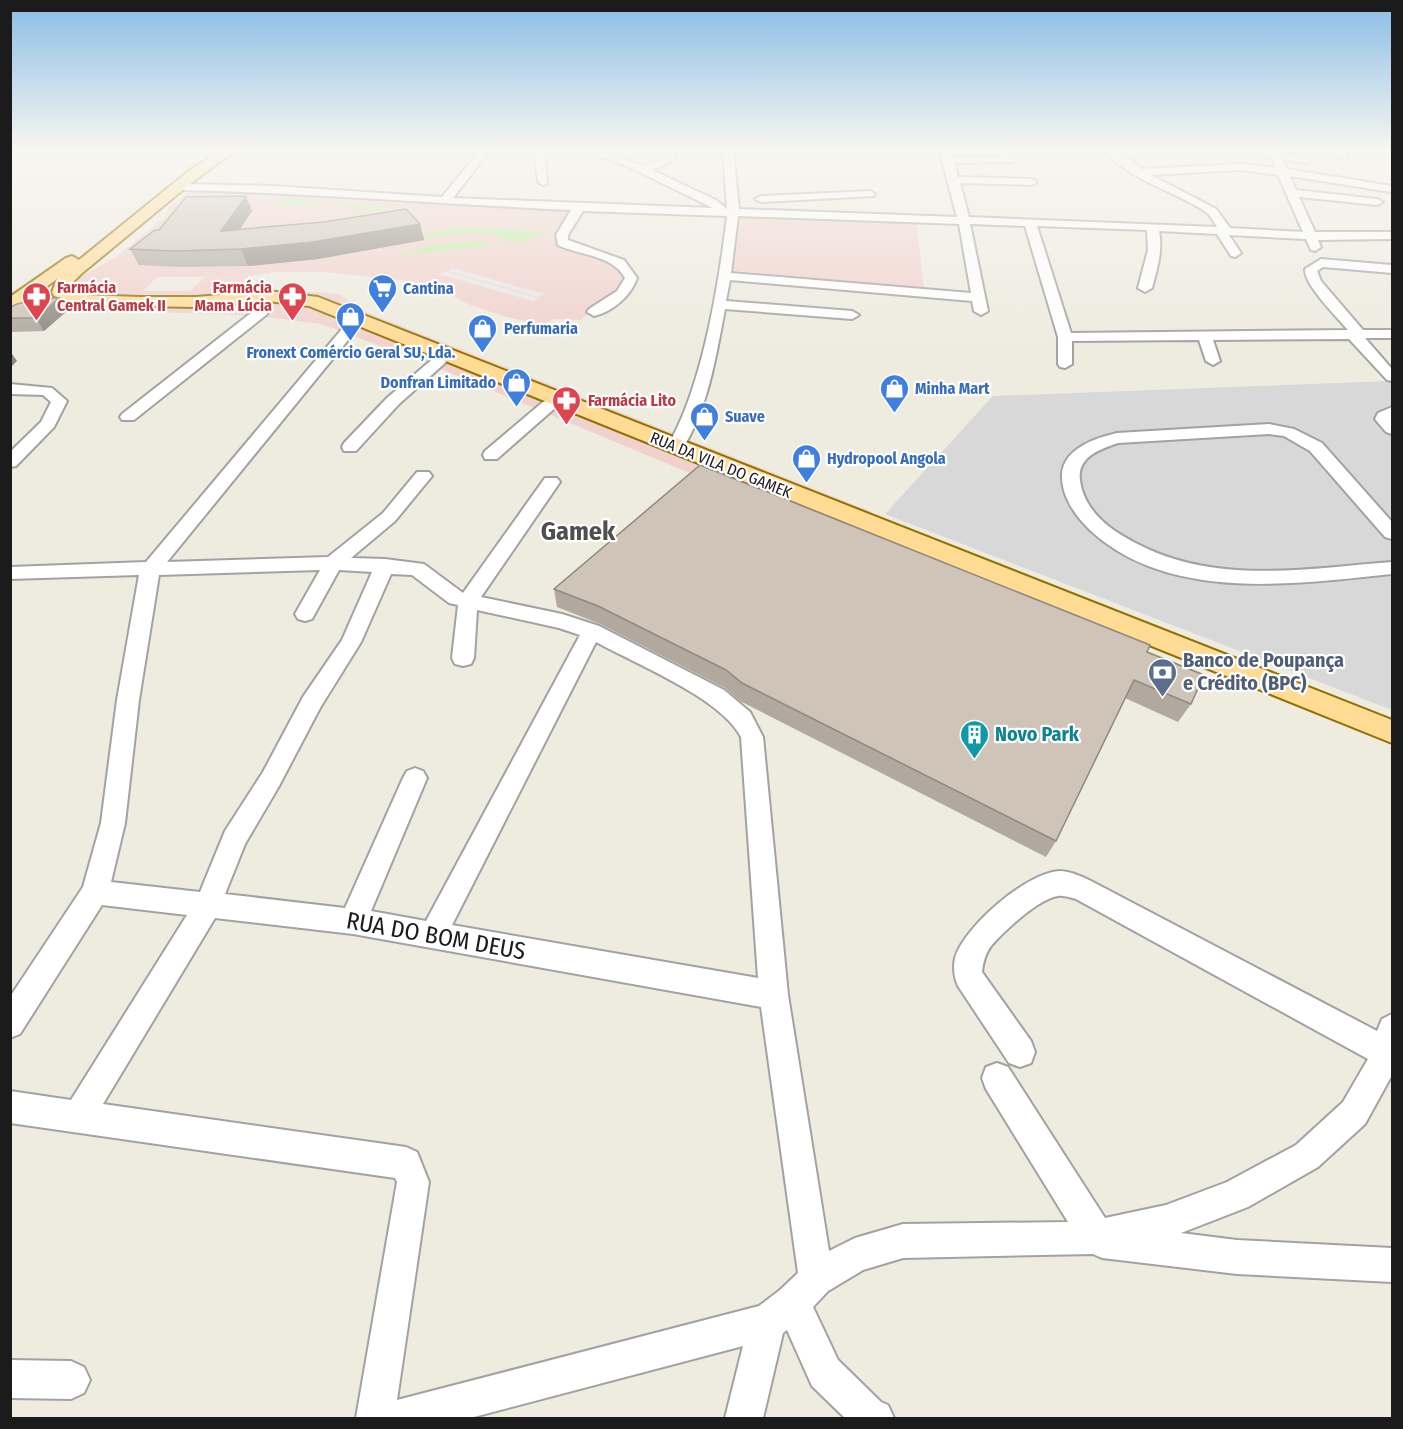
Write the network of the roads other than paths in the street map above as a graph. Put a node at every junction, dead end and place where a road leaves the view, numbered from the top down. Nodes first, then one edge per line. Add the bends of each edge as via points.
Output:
1 (123, 216) edge
2 (135, 216) edge
3 (144, 216) edge
4 (574, 216) edge
5 (734, 216) edge
6 (906, 216) edge
7 (963, 216) edge
8 (1215, 216) edge
9 (1302, 216) edge
10 (964, 221) junction
11 (1030, 224) junction
12 (1152, 227) junction
13 (1224, 231) junction
14 (1311, 236) junction
15 (1392, 236) edge
16 (1363, 237) junction
17 (78, 248) junction
18 (1382, 250) dead end
19 (1235, 253) dead end
20 (1321, 263) junction
21 (1392, 269) edge
22 (724, 276) junction
23 (10, 286) edge
24 (1145, 288) dead end
25 (10, 294) edge
26 (290, 297) junction
27 (977, 297) junction
28 (719, 304) junction
29 (10, 305) edge
30 (594, 312) dead end
31 (981, 312) dead end
32 (268, 313) junction
33 (10, 314) edge
34 (852, 315) dead end
35 (352, 326) junction
36 (1356, 334) junction
37 (1392, 334) edge
38 (1205, 336) junction
39 (1065, 337) junction
40 (440, 360) junction
41 (1213, 361) dead end
42 (1065, 364) dead end
43 (1392, 377) edge
44 (10, 390) edge
45 (549, 405) junction
46 (1392, 412) edge
47 (129, 417) dead end
48 (1392, 429) edge
49 (350, 447) dead end
50 (675, 447) junction
51 (491, 455) dead end
52 (10, 462) edge
53 (423, 476) dead end
54 (551, 482) dead end
55 (1392, 533) edge
56 (333, 563) junction
57 (385, 565) junction
58 (1392, 568) edge
59 (150, 570) junction
60 (10, 573) edge
61 (468, 601) junction
62 (305, 614) dead end
63 (592, 631) junction
64 (463, 658) dead end
65 (1334, 710) junction
66 (1392, 723) edge
67 (1392, 732) edge
68 (1392, 746) edge
69 (416, 778) dead end
70 (95, 892) junction
71 (208, 905) junction
72 (353, 921) junction
73 (433, 935) junction
74 (774, 995) junction
75 (10, 1024) edge
76 (1390, 1041) edge
77 (1020, 1052) dead end
78 (997, 1078) dead end
79 (10, 1107) edge
80 (78, 1117) junction
81 (1091, 1238) junction
82 (1392, 1265) edge
83 (792, 1301) junction
84 (10, 1379) edge
85 (70, 1380) dead end
86 (375, 1419) edge
87 (400, 1419) edge
88 (744, 1419) edge
89 (874, 1419) edge

1 - 17 main road
2 - 29 main road
3 - 26 main road, RUA DA VILA DO GAMEK via 75,271 63,282 60,292 82,300 166,303
4 - 30 street via 562,242 611,258 632,278 612,302
5 - 22 street
6 - 10 street
7 - 10 street
8 - 13 street
9 - 14 street
10 - 11 street
10 - 27 street
11 - 12 street
11 - 39 street
12 - 13 street
12 - 24 street via 1155,253
13 - 14 street
13 - 19 street
14 - 16 street
14 - 20 street
15 - 16 street
16 - 18 street
17 - 23 main road
17 - 25 main road
20 - 21 street
20 - 36 street via 1311,269 1312,278
22 - 27 street
22 - 28 street
26 - 32 main road via 267,304
26 - 50 main road, RUA DA VILA DO GAMEK via 329,307
27 - 31 street
28 - 34 street
28 - 50 street via 692,416
32 - 33 main road, RUA DA VILA DO GAMEK via 45,305
32 - 35 main road, RUA DA VILA DO GAMEK
32 - 47 street
35 - 40 main road, RUA DA VILA DO GAMEK
35 - 59 street
36 - 37 street
36 - 38 street
36 - 43 street
38 - 39 street
38 - 41 street
39 - 42 street
40 - 45 main road, RUA DA VILA DO GAMEK
40 - 49 street via 393,401
44 - 52 street via 47,391 59,401 48,424
45 - 51 street
45 - 68 main road, RUA DA VILA DO GAMEK
46 - 48 street via 1383,419
50 - 65 main road, RUA DA VILA DO GAMEK
53 - 56 street via 389,517
54 - 61 street
55 - 58 street via 1316,447 1288,432 1269,429 1117,438 1094,444 1077,457 1070,474 1072,492 1085,515 1118,542 1173,566 1241,577
56 - 57 street
56 - 59 street
56 - 62 street
57 - 61 street via 417,569 456,598
57 - 71 street via 351,642 234,840
59 - 60 street
59 - 70 street via 113,823
61 - 63 street
61 - 64 street
63 - 73 street
63 - 74 street via 716,696 742,718 752,737
65 - 66 street
65 - 67 main road, RUA DA VILA DO GAMEK
69 - 72 street
70 - 71 street, RUA DO BOM DEUS
70 - 75 street
71 - 72 street, RUA DO BOM DEUS
71 - 80 street
72 - 73 street, RUA DO BOM DEUS
73 - 74 street, RUA DO BOM DEUS
74 - 83 street via 791,1123
76 - 77 street via 1082,889 1060,883 1039,890 1011,910 981,938 969,959 968,976
76 - 81 street via 1354,1113 1307,1156 1236,1195 1166,1222
78 - 81 street
79 - 80 street
80 - 86 street via 405,1163 413,1182
81 - 82 street via 1237,1257
81 - 83 street via 903,1241 855,1255
83 - 87 street
83 - 88 street
83 - 89 street via 825,1373
84 - 85 street

